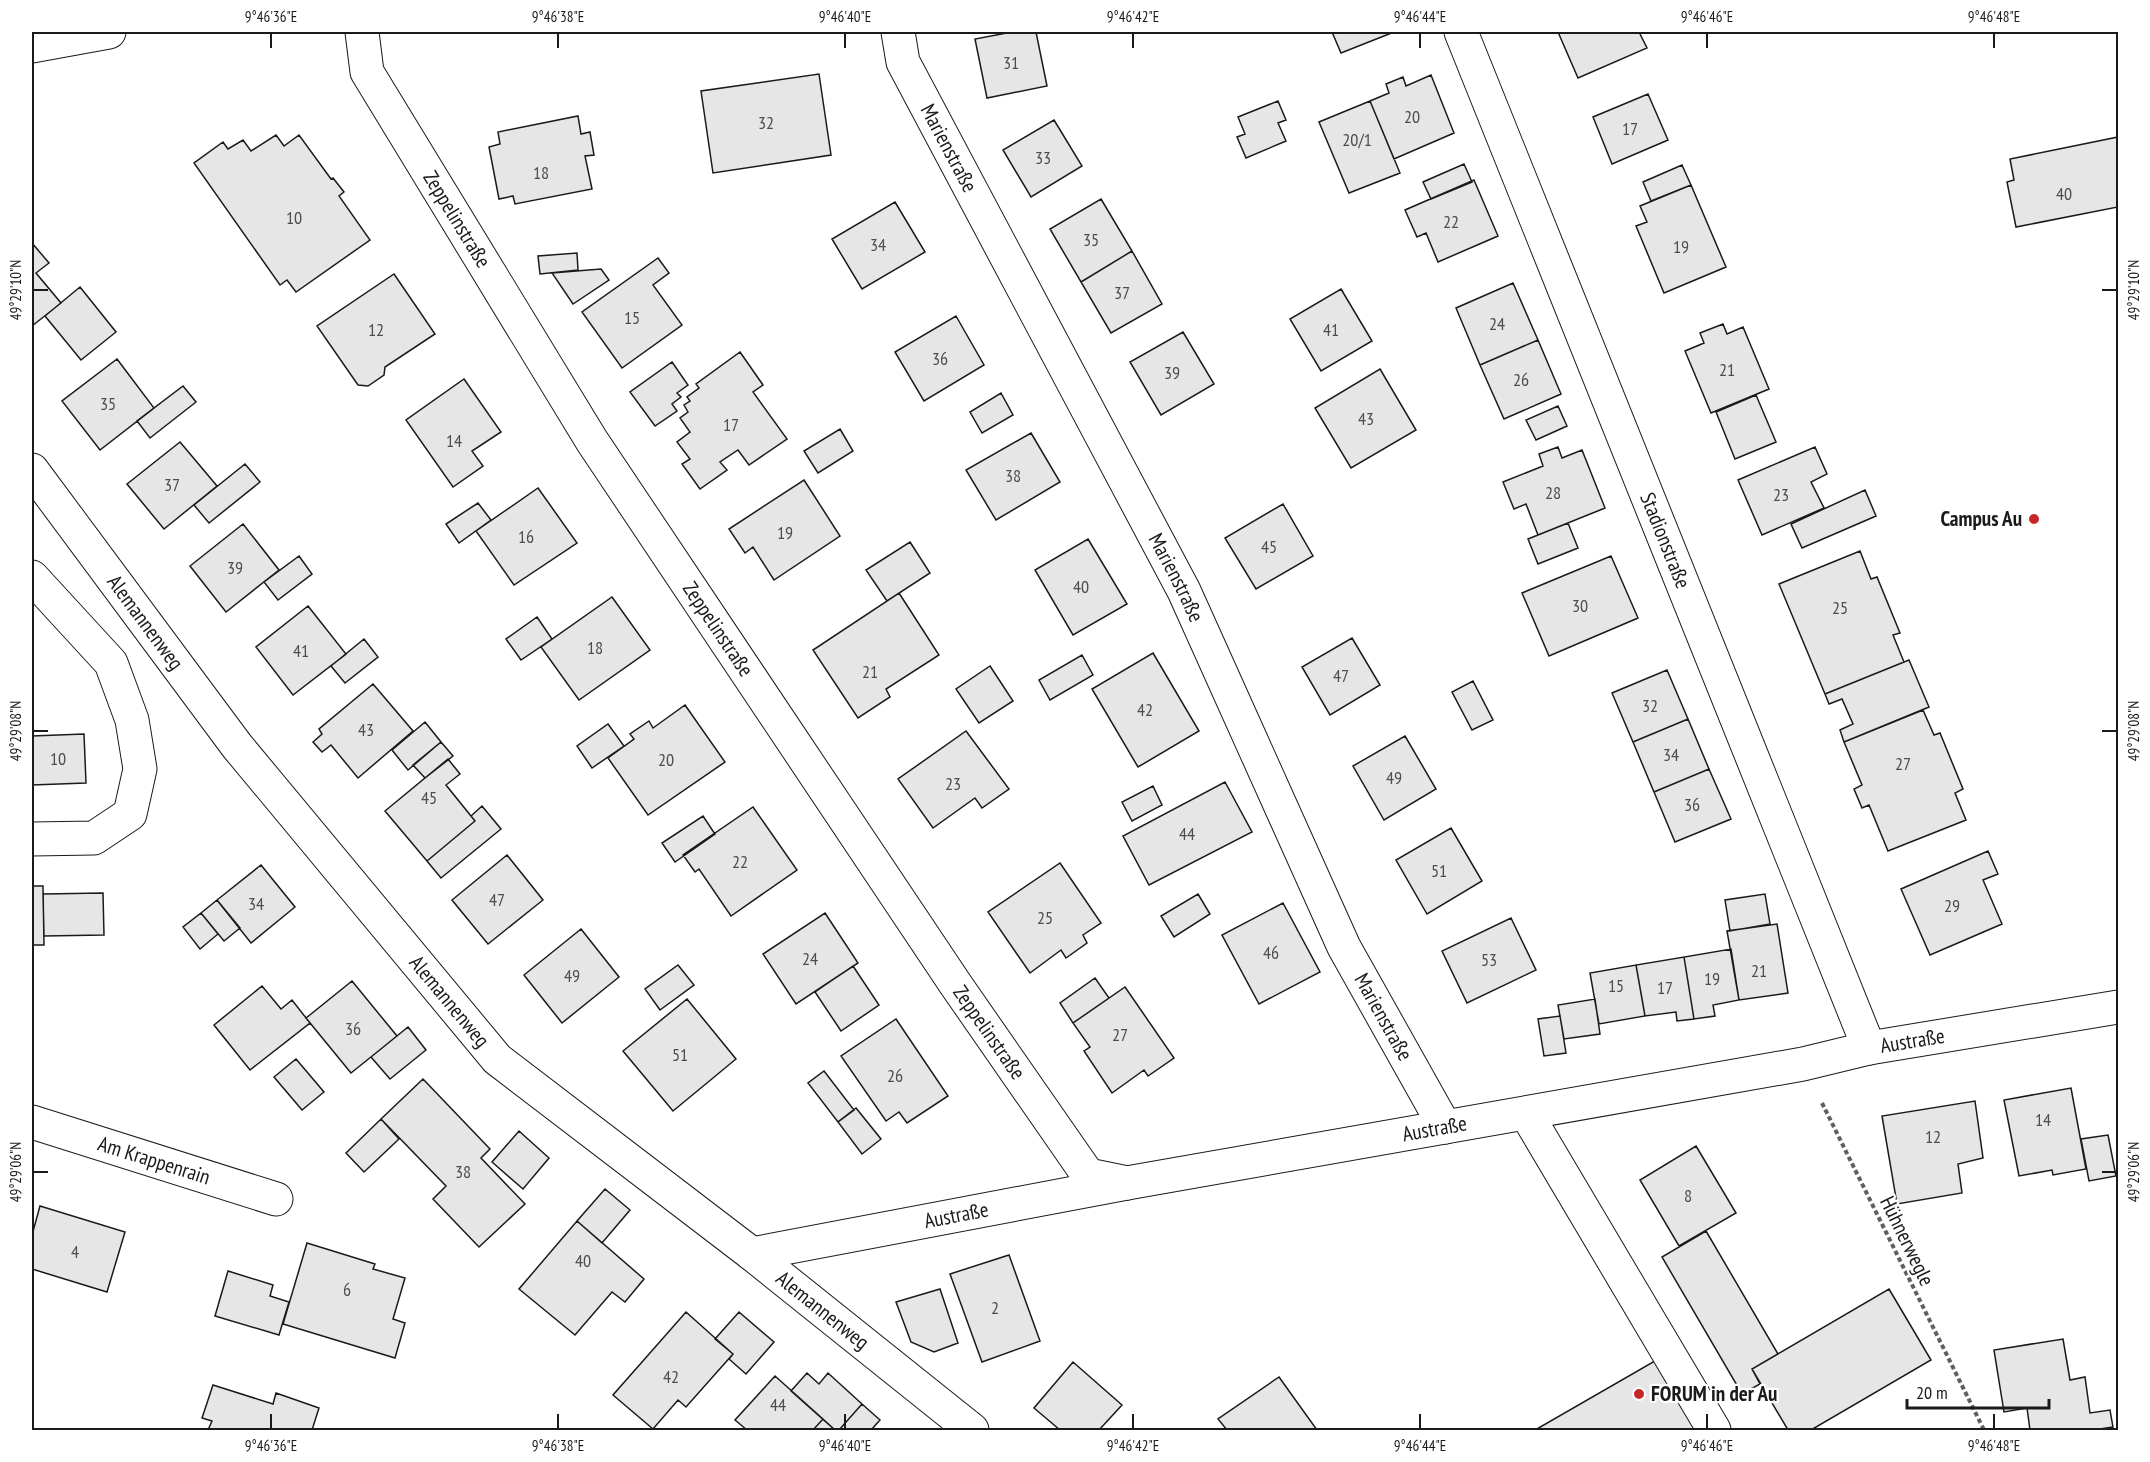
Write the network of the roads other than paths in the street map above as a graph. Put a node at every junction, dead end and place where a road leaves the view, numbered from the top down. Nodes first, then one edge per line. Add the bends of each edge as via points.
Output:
1 (109, 32) edge
2 (362, 32) edge
3 (898, 32) edge
4 (1461, 32) edge
5 (32, 46) edge
6 (32, 470) edge
7 (32, 577) edge
8 (32, 839) edge
9 (2118, 1007) edge
10 (1869, 1048) junction
11 (1526, 1113) junction
12 (32, 1122) edge
13 (1445, 1127) junction
14 (1127, 1183) junction
15 (276, 1199) dead end
16 (752, 1254) junction
17 (972, 1431) edge
18 (1714, 1431) edge

1 - 5 street
2 - 14 street, Zeppelinstraße via 367,72 592,441 956,985 1089,1175
3 - 13 street, Marienstraße via 903,62 1184,591 1344,947
4 - 10 street, Stadionstraße
6 - 16 street, Alemannenweg via 237,746 496,1059
7 - 8 street via 111,663 132,720 140,769 130,814 94,838
9 - 10 street, Austraße
10 - 11 street, Austraße via 1803,1064
11 - 13 street, Austraße
11 - 18 street
12 - 15 street, Am Krappenrain
13 - 14 street, Austraße
14 - 16 street, Austraße
16 - 17 street, Alemannenweg

